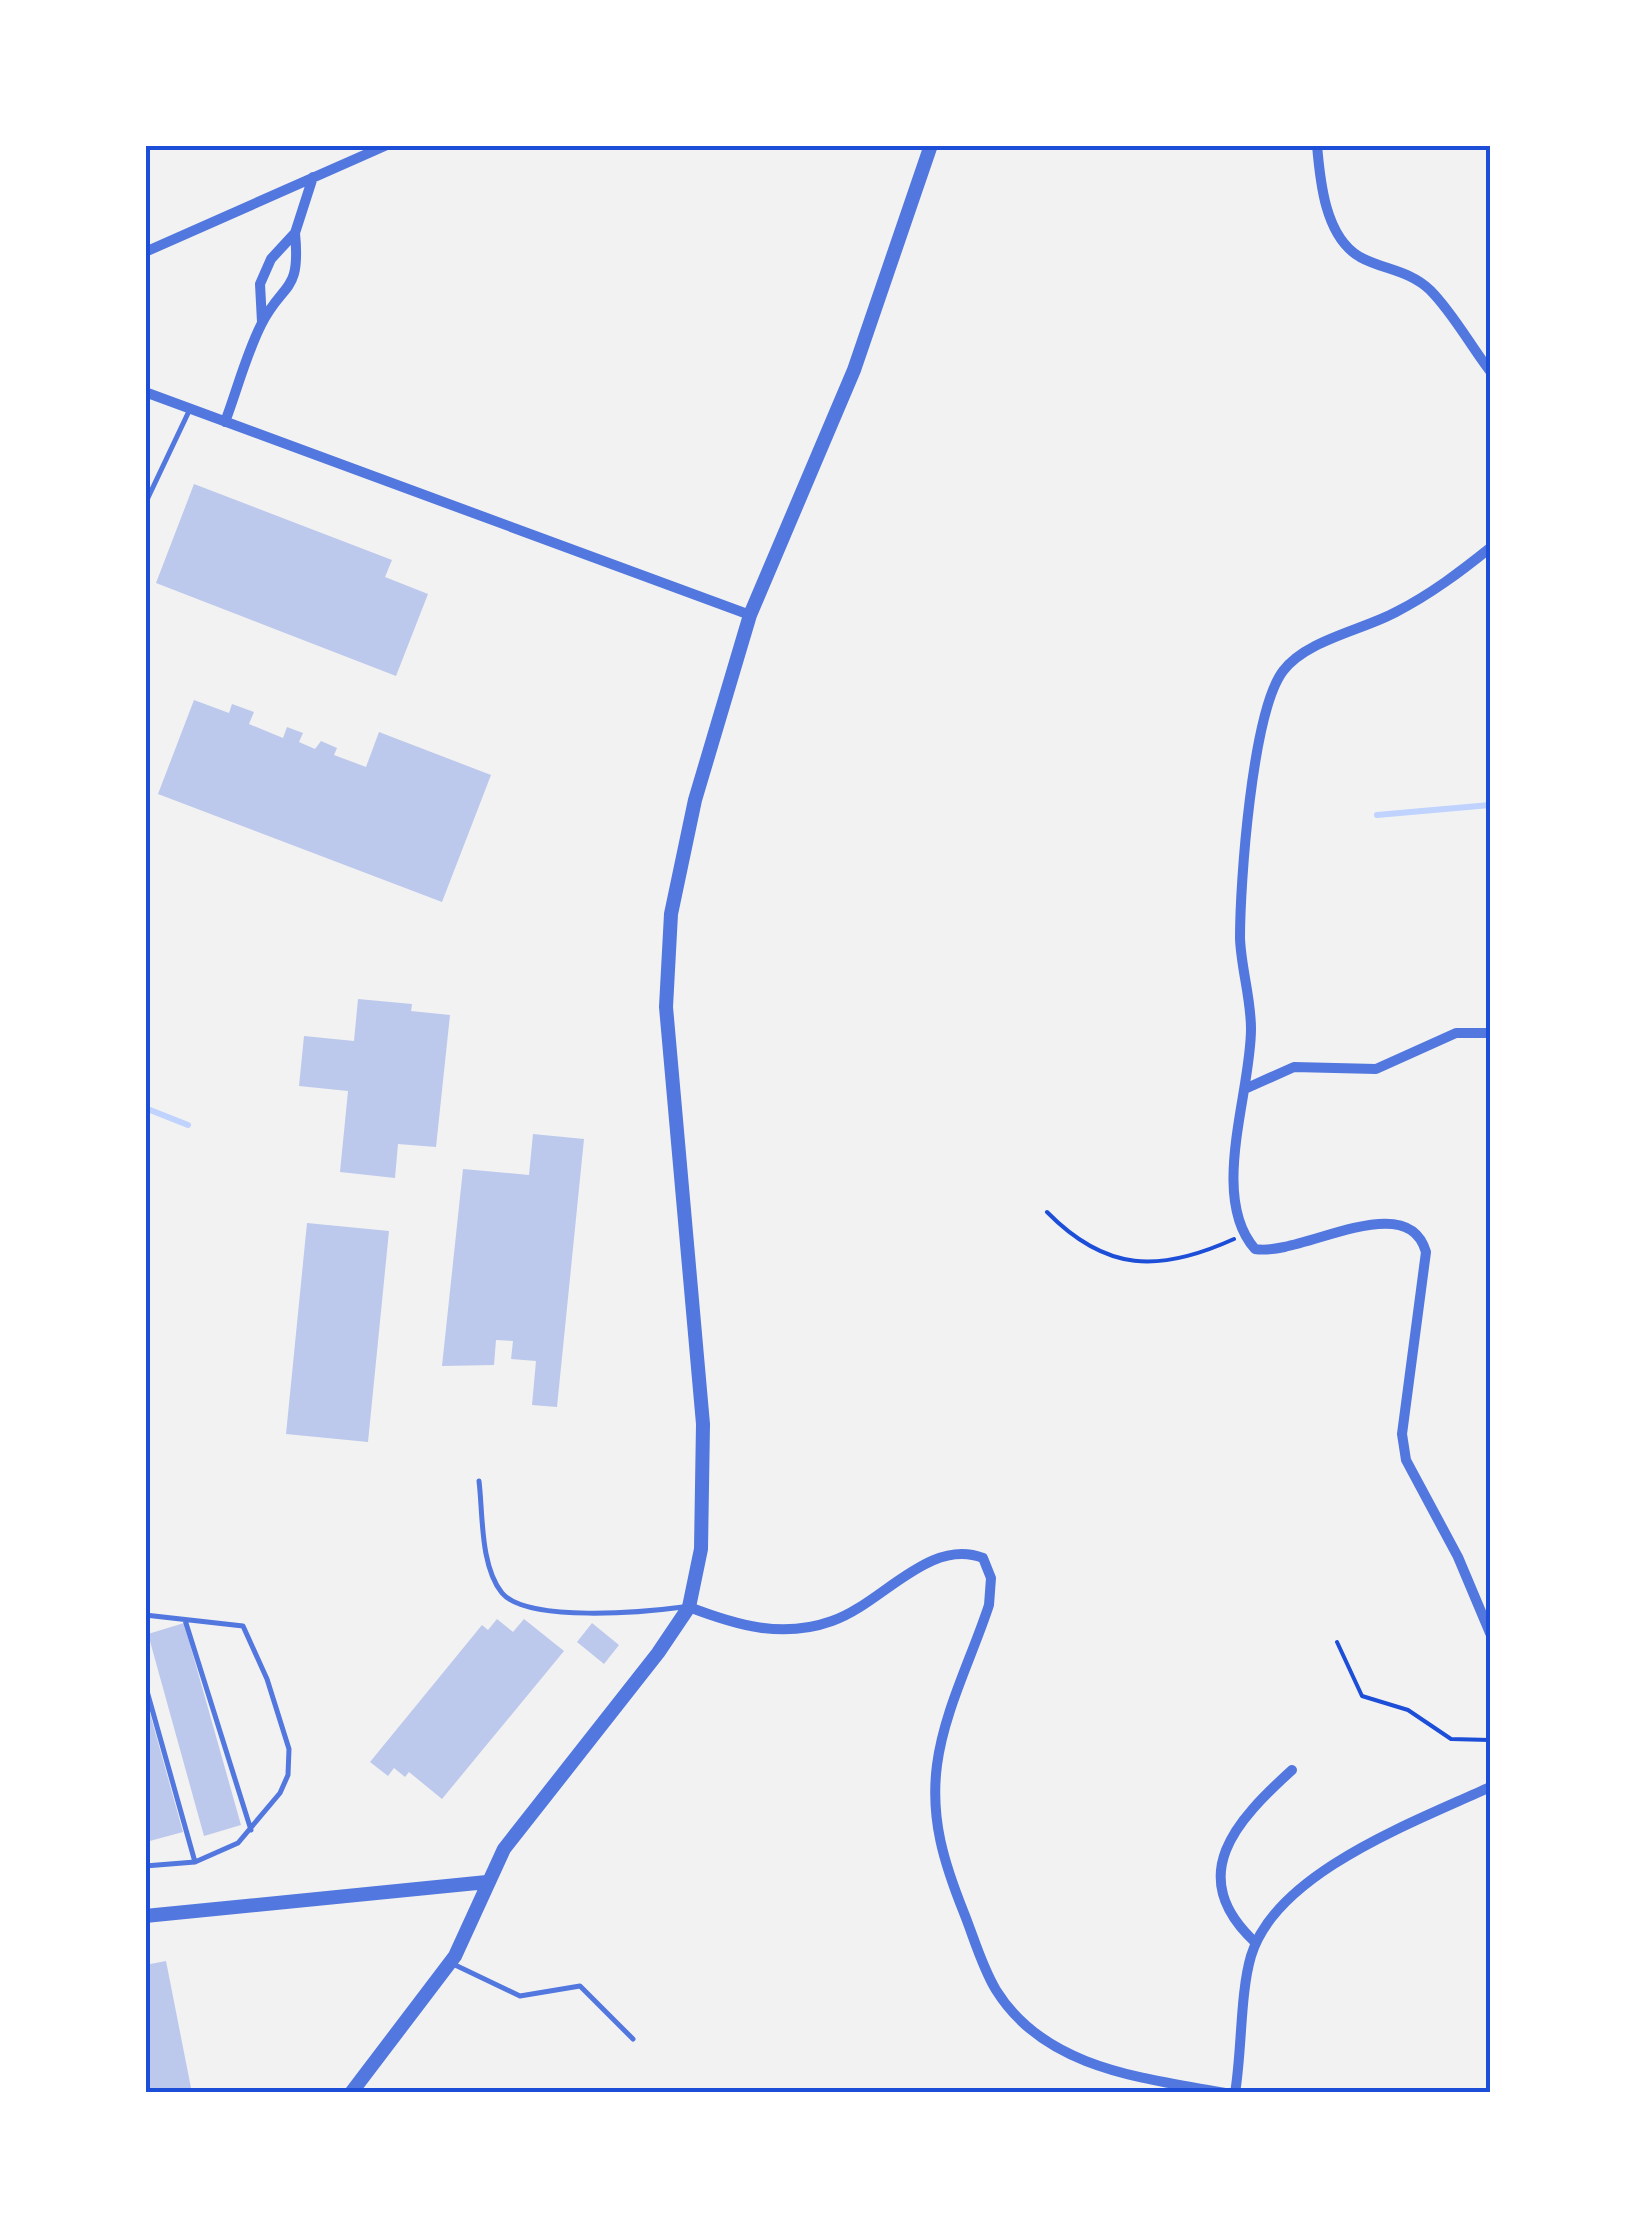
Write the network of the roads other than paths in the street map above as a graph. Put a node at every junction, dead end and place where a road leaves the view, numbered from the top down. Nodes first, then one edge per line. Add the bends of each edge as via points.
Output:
1 (387, 145) edge
2 (930, 145) edge
3 (1316, 145) edge
4 (313, 177) junction
5 (295, 233) junction
6 (145, 252) edge
7 (262, 322) junction
8 (1490, 371) edge
9 (145, 392) edge
10 (190, 409) junction
11 (225, 422) junction
12 (145, 504) edge
13 (1490, 548) edge
14 (750, 615) junction
15 (1490, 1033) edge
16 (1246, 1088) junction
17 (480, 1480) dead end
18 (689, 1606) junction
19 (145, 1615) edge
20 (185, 1620) junction
21 (1490, 1632) edge
22 (145, 1684) edge
23 (1292, 1770) dead end
24 (1490, 1787) edge
25 (251, 1830) junction
26 (195, 1862) junction
27 (145, 1866) edge
28 (487, 1882) junction
29 (145, 1916) edge
30 (1256, 1942) junction
31 (451, 1962) junction
32 (633, 2039) dead end
33 (1150, 2087) edge
34 (351, 2093) edge
35 (1225, 2093) edge
36 (1235, 2093) edge

1 - 4 street
2 - 14 street via 854,370
3 - 8 street via 1320,183 1345,243 1430,290
4 - 5 street
4 - 6 street
5 - 7 street via 298,264 287,293
5 - 7 street via 260,284
7 - 11 street
9 - 10 street
10 - 11 street
10 - 12 lane
11 - 14 street
13 - 16 street via 1448,582 1284,668 1271,692 1258,751 1242,908 1251,1026
14 - 18 street via 695,800 670,914 666,1008 704,1424 701,1549
15 - 16 street via 1456,1033 1376,1070 1294,1068
16 - 21 street via 1233,1182 1243,1235 1255,1249 1269,1252 1382,1221 1402,1224 1423,1242 1402,1434 1406,1460
17 - 18 lane via 495,1582 520,1606 621,1614
18 - 28 street via 504,1849
18 - 33 street via 739,1626 789,1630 833,1622 936,1557 965,1551 983,1558 991,1578 989,1605 938,1762 938,1841 996,1990 1021,2022 1082,2062
19 - 20 lane
20 - 25 lane
20 - 25 lane via 243,1626 267,1679 288,1748 288,1775
22 - 26 lane
23 - 30 street via 1231,1832 1222,1866 1229,1908
24 - 30 street via 1314,1878 1276,1911
25 - 26 lane via 218,1855
26 - 27 lane
28 - 29 street
28 - 31 street
30 - 36 street
31 - 32 lane via 520,1996 580,1986
31 - 34 street
33 - 35 street

